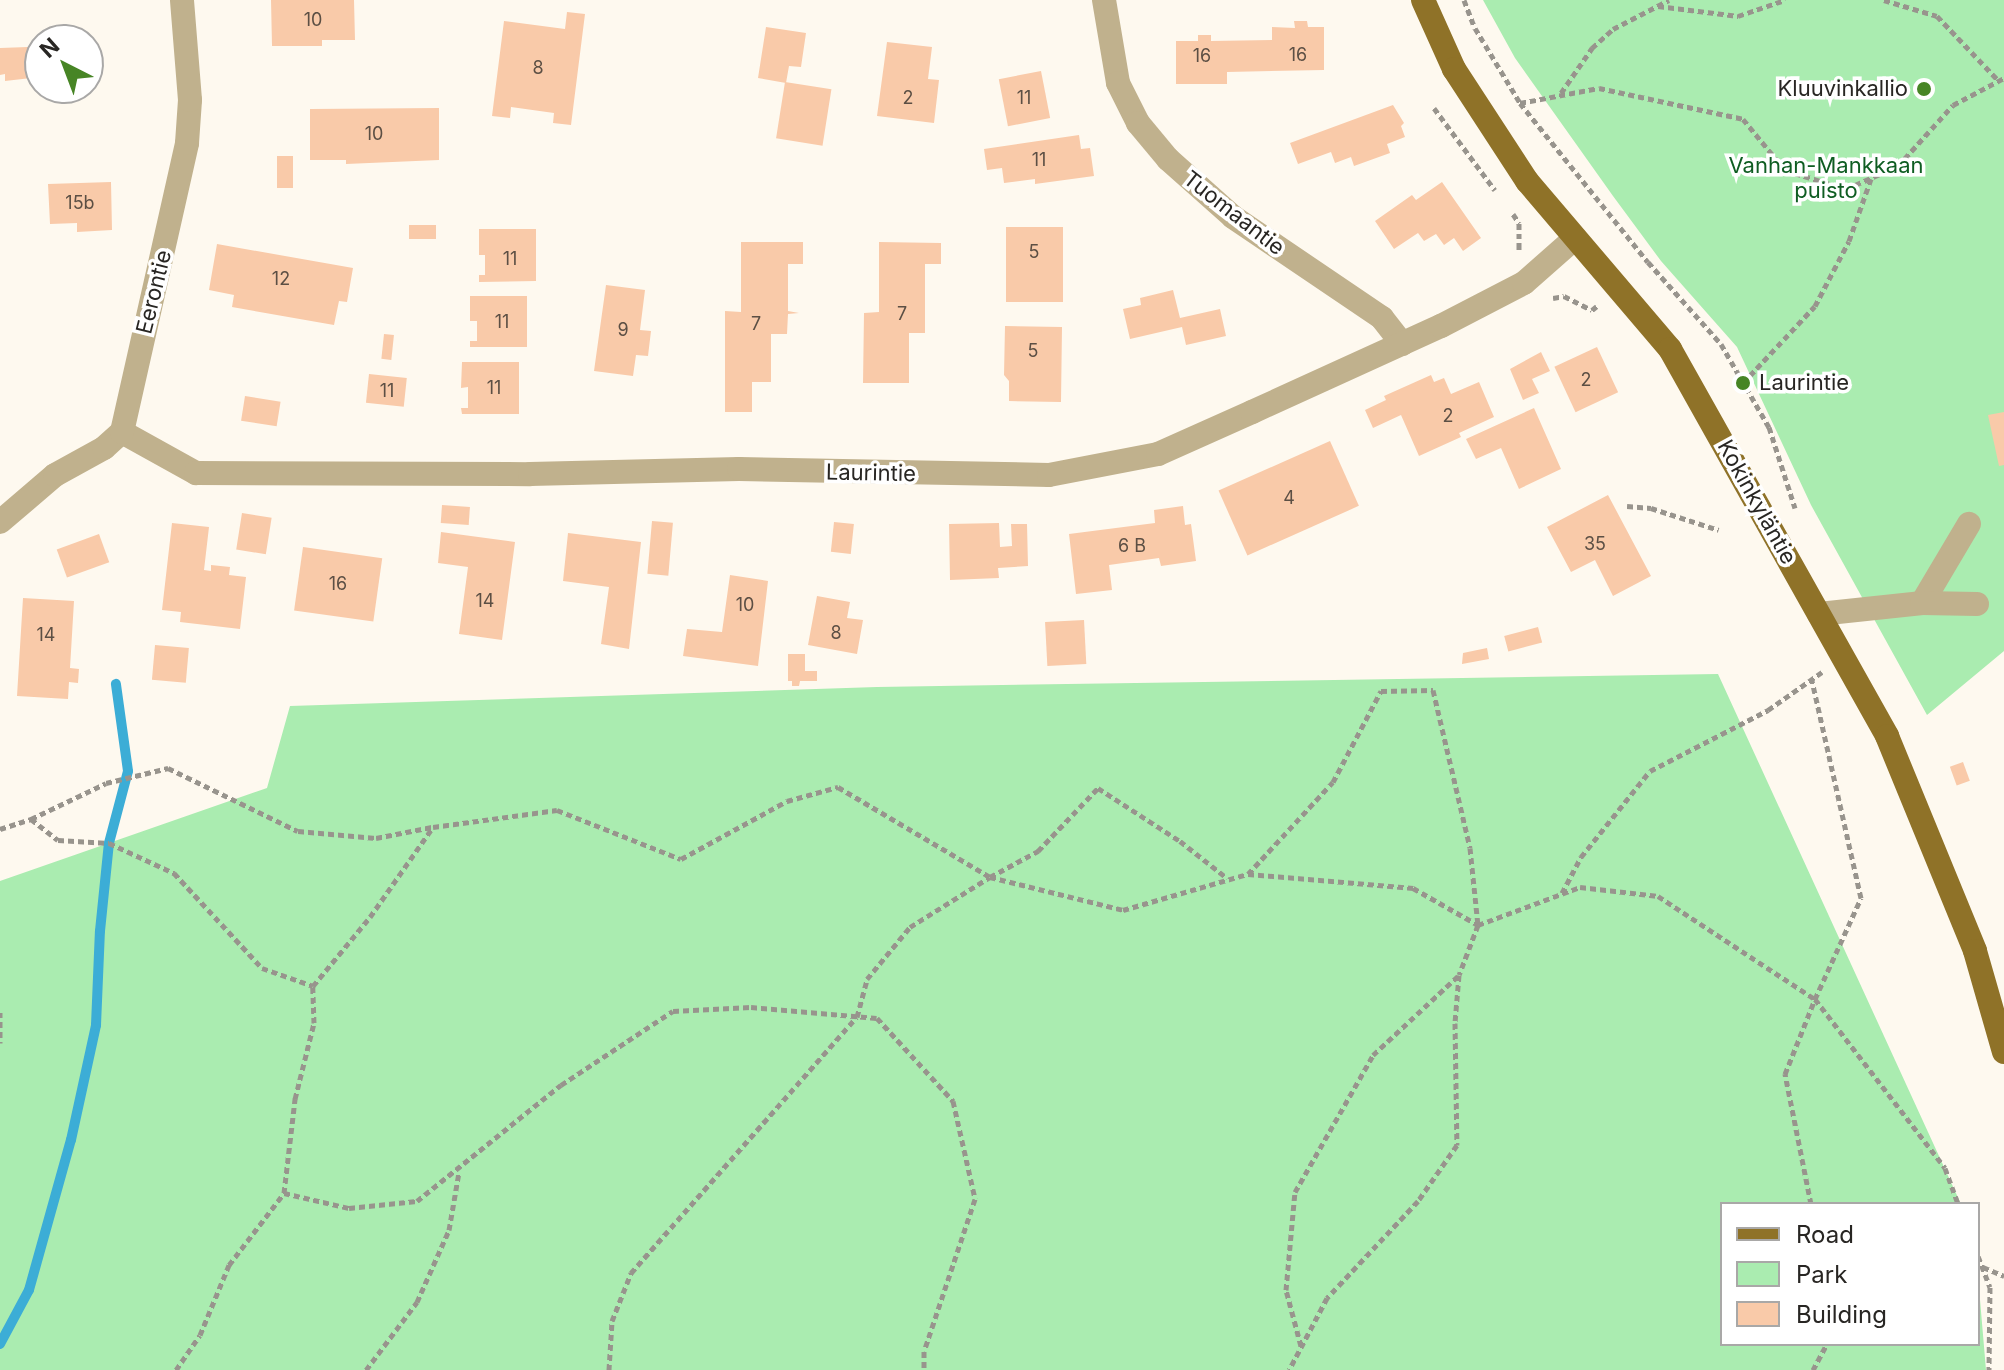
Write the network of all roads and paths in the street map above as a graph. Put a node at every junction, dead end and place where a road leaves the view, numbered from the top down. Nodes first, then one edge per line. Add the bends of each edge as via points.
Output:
1 (182, 0) edge
2 (1104, 0) edge
3 (1423, 0) edge
4 (1669, 0) edge
5 (1785, 0) edge
6 (1884, 0) edge
7 (1657, 6) junction
8 (2001, 79) edge
9 (1560, 93) junction
10 (1520, 103) dead end
11 (1434, 108) dead end
12 (1871, 178) junction
13 (1500, 196) dead end
14 (1508, 206) dead end
15 (1575, 238) junction
16 (1524, 283) junction
17 (1619, 287) junction
18 (1402, 344) junction
19 (1743, 383) dead end
20 (122, 432) junction
21 (1627, 506) dead end
22 (0, 522) edge
23 (1969, 524) dead end
24 (1719, 530) dead end
25 (1922, 603) junction
26 (1977, 604) dead end
27 (1819, 614) junction
28 (1843, 657) junction
29 (1812, 680) junction
30 (31, 819) junction
31 (433, 827) junction
32 (0, 829) edge
33 (1248, 874) junction
34 (990, 877) junction
35 (1228, 879) junction
36 (1561, 894) junction
37 (1478, 925) junction
38 (1459, 975) junction
39 (313, 986) junction
40 (1815, 999) junction
41 (0, 1012) edge
42 (857, 1017) junction
43 (0, 1043) edge
44 (2004, 1052) edge
45 (459, 1170) junction
46 (284, 1193) junction
47 (1811, 1202) edge
48 (1957, 1202) edge
49 (1980, 1261) edge
50 (1982, 1266) junction
51 (2004, 1276) edge
52 (1980, 1338) edge
53 (1989, 1339) junction
54 (1826, 1346) edge
55 (1301, 1347) junction
56 (176, 1370) edge
57 (366, 1370) edge
58 (609, 1370) edge
59 (924, 1370) edge
60 (1289, 1370) edge
61 (1813, 1370) edge
62 (1989, 1370) edge

1 - 20 street, Eerontie via 190,100 187,143
2 - 18 street, Tuomaantie via 1118,83 1138,123 1168,159 1233,217 1382,318
3 - 15 main road, Kokinkyläntie via 1482,116
4 - 7 path
5 - 7 path via 1738,16
6 - 8 path via 1937,16
7 - 9 path via 1613,29 1592,48
8 - 12 path via 1953,105 1898,166
9 - 10 path
9 - 12 path via 1599,88 1743,119 1785,170 1846,189
11 - 13 path
12 - 19 path via 1849,241 1815,306
14 - 16 path via 1519,223 1520,239 1511,265
15 - 16 street, Laurintie
15 - 17 main road, Kokinkyläntie
16 - 17 path via 1535,300 1564,296 1592,310
16 - 18 street, Laurintie
17 - 27 main road, Kokinkyläntie via 1696,390
18 - 20 street, Laurintie via 1158,454 1049,475 739,469 196,473
20 - 22 street via 55,475
21 - 24 path via 1651,508
23 - 25 street
25 - 26 street
25 - 27 street
27 - 28 main road, Kokinkyläntie
28 - 29 path
28 - 44 main road, Kokinkyläntie via 1887,736 1965,924
29 - 36 path via 1768,710 1650,771 1581,857
29 - 40 path via 1861,898
30 - 31 path via 106,783 168,768 298,831 376,838
30 - 32 path
30 - 39 path via 58,840 109,843 174,873 262,968
31 - 34 path via 557,810 681,859 787,801 838,787
31 - 39 path
33 - 35 path
33 - 37 path via 1413,888
33 - 37 path via 1333,782 1381,691 1433,690 1470,848
34 - 35 path via 1123,910
34 - 35 path via 1038,851 1098,788
34 - 42 path via 910,927 867,979
36 - 37 path
36 - 40 path via 1580,887 1658,896
37 - 38 path
38 - 55 path via 1457,1145 1418,1201 1327,1298
38 - 55 path via 1373,1055 1295,1192 1286,1290
39 - 46 path via 314,1023 295,1099
40 - 47 path via 1785,1074
40 - 48 path via 1945,1168
41 - 43 path
42 - 45 path via 751,1007 673,1011 561,1085
42 - 58 path via 631,1273 612,1321
42 - 59 path via 877,1018 953,1101 975,1199 924,1351
45 - 46 path via 417,1201 349,1208
45 - 57 path via 449,1230 417,1302
46 - 56 path via 229,1265 200,1335
49 - 50 path
50 - 51 path
50 - 53 path via 1990,1287
52 - 53 path
53 - 62 path
54 - 61 path
55 - 60 path

